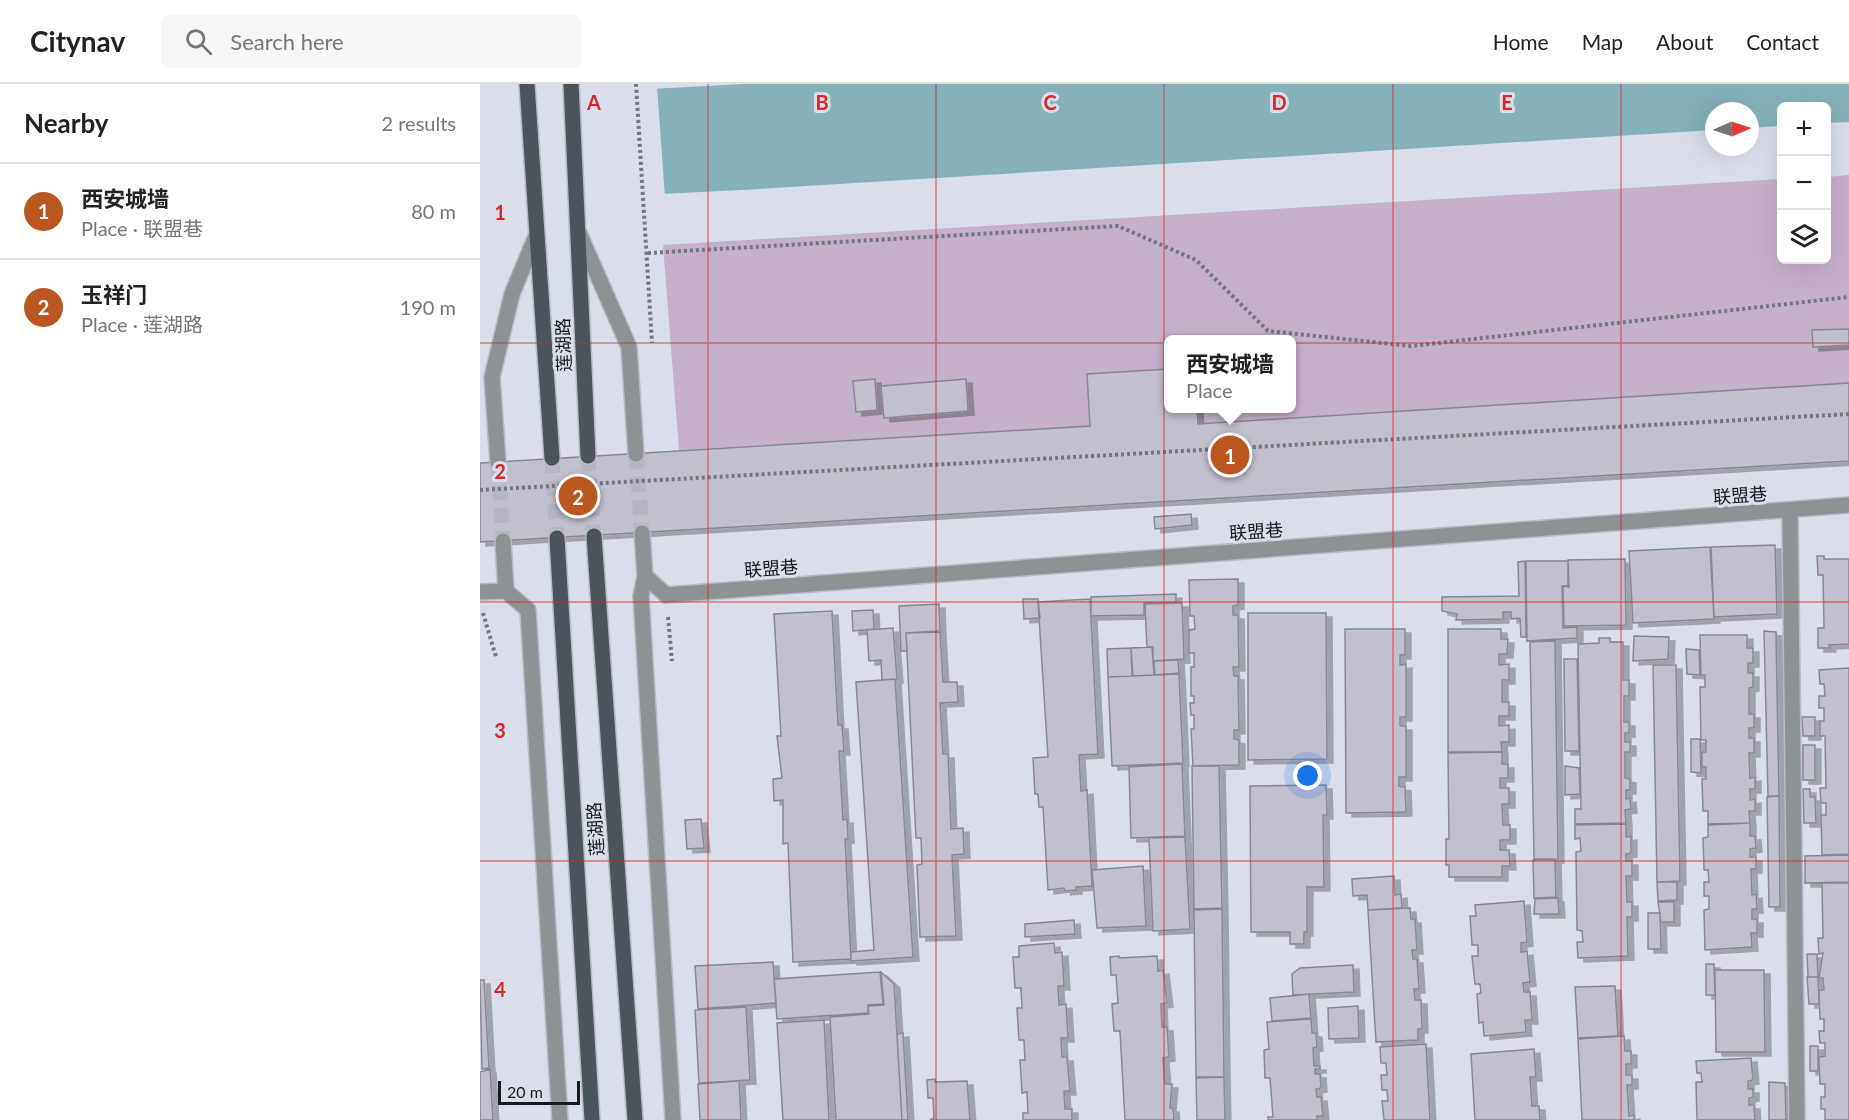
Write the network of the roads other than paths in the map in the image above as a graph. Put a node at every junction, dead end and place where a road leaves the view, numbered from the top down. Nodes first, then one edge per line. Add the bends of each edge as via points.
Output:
1 (527, 84) edge
2 (571, 84) edge
3 (579, 233) junction
4 (536, 236) junction
5 (636, 454) tunnel mouth
6 (588, 456) tunnel mouth
7 (552, 458) tunnel mouth
8 (498, 462) tunnel mouth
9 (1849, 505) edge
10 (1790, 511) junction
11 (642, 533) tunnel mouth
12 (594, 536) tunnel mouth
13 (557, 538) tunnel mouth
14 (503, 541) tunnel mouth
15 (645, 576) junction
16 (506, 591) junction
17 (480, 592) edge
18 (560, 1120) edge
19 (592, 1120) edge
20 (634, 1120) edge
21 (673, 1120) edge
22 (1797, 1120) edge

1 - 4 main road, 莲湖路
2 - 3 main road, 莲湖路
3 - 5 street via 629,347
3 - 6 main road, 莲湖路
4 - 7 main road, 莲湖路
4 - 8 street via 512,294 492,377
9 - 10 street, 联盟巷
10 - 15 street, 联盟巷 via 666,595
10 - 22 street
11 - 15 street
12 - 20 main road, 莲湖路
13 - 19 main road, 莲湖路
14 - 16 street
15 - 21 street via 641,596
16 - 17 street
16 - 18 street via 528,610

